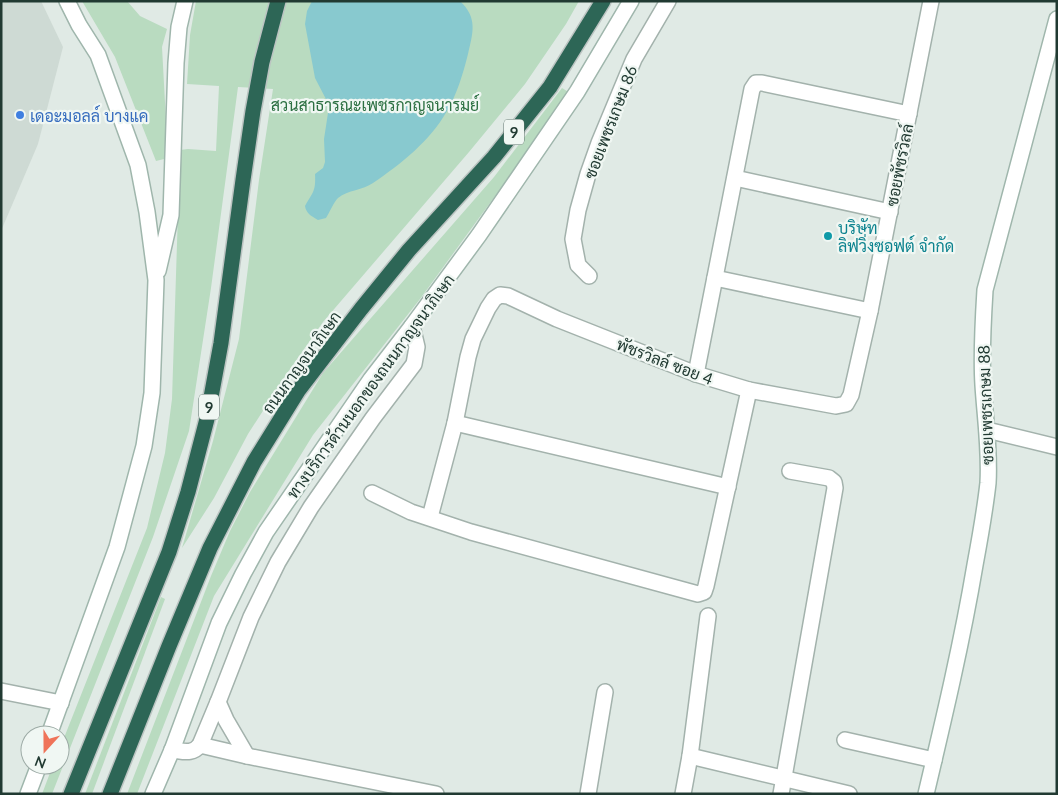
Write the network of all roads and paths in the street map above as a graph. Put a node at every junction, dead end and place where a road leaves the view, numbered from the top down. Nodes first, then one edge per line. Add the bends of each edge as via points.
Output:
1 (66, 1) edge
2 (185, 1) edge
3 (278, 1) edge
4 (603, 1) edge
5 (631, 1) edge
6 (668, 1) edge
7 (931, 1) edge
8 (1057, 18) edge
9 (909, 114) junction
10 (735, 178) junction
11 (890, 212) junction
12 (589, 276) dead end
13 (715, 278) junction
14 (156, 280) junction
15 (870, 310) junction
16 (412, 326) junction
17 (696, 374) junction
18 (749, 390) junction
19 (352, 405) junction
20 (836, 406) joint
21 (373, 418) junction
22 (455, 422) junction
23 (987, 430) junction
24 (1057, 447) edge
25 (790, 471) dead end
26 (728, 487) junction
27 (372, 493) dead end
28 (430, 517) junction
29 (708, 616) dead end
30 (1, 691) edge
31 (606, 692) dead end
32 (218, 702) junction
33 (60, 703) junction
34 (52, 725) edge
35 (844, 740) dead end
36 (200, 745) junction
37 (172, 750) junction
38 (247, 756) junction
39 (690, 756) junction
40 (934, 760) junction
41 (35, 775) edge
42 (784, 778) junction
43 (395, 790) edge
44 (28, 794) edge
45 (72, 794) edge
46 (110, 794) edge
47 (153, 794) edge
48 (436, 794) edge
49 (588, 794) edge
50 (683, 794) edge
51 (781, 794) edge
52 (849, 794) edge
53 (926, 794) edge

1 - 14 street via 98,54 138,164
2 - 14 street via 176,63 172,215
3 - 45 highway, 9 via 253,111 221,343 193,474 169,552
4 - 46 highway, ถนนกาญจนาภิเษก / 9 via 550,87 494,157 409,250 298,391 254,462 210,548
5 - 16 street, ทางบริการด้านนอกของถนนกาญจนาภิเษก via 545,140
6 - 12 street, ซอยเพชรเกษม 86 via 634,59 598,142 588,174 573,239 578,265
7 - 9 street, ซอยพัชรวิลล์
8 - 23 street, ซอยเพชรเกษม 88 via 985,290 983,384
9 - 10 street via 756,83 752,89
9 - 11 street, ซอยพัชรวิลล์
10 - 11 street
10 - 13 street
11 - 15 street, ซอยพัชรวิลล์
13 - 15 street
13 - 17 street
14 - 33 street via 152,393 144,446 117,547
15 - 20 street, ซอยพัชรวิลล์ via 851,395 846,404
16 - 19 street, ทางบริการด้านนอกของถนนกาญจนาภิเษก
16 - 21 street via 417,347 414,364
17 - 18 street, พัชรวิลล์ ซอย 4
17 - 22 street, พัชรวิลล์ ซอย 4 via 500,295 488,308 473,339
18 - 20 street, พัชรวิลล์ ซอย 4
18 - 26 street
19 - 21 street
19 - 37 street, ทางบริการด้านนอกของถนนกาญจนาภิเษก via 266,532 242,574 219,623
21 - 32 street via 311,507 278,562 251,617
22 - 26 street
22 - 28 street
23 - 24 street
23 - 40 street, ซอยเพชรเกษม 88 via 988,475 982,523 969,600
25 - 42 street via 829,478 835,488
26 - 28 street via 706,586 704,592 698,594 471,532
27 - 28 street via 411,512
29 - 39 street
30 - 33 street
31 - 49 street
32 - 36 street
32 - 38 street
33 - 34 street
35 - 40 street
36 - 37 street via 192,752
36 - 38 street
37 - 47 street, ทางบริการด้านนอกของถนนกาญจนาภิเษก
38 - 43 street
39 - 42 street
39 - 50 street
40 - 53 street, ซอยเพชรเกษม 88
41 - 44 street
42 - 51 street
42 - 52 street
43 - 48 street

